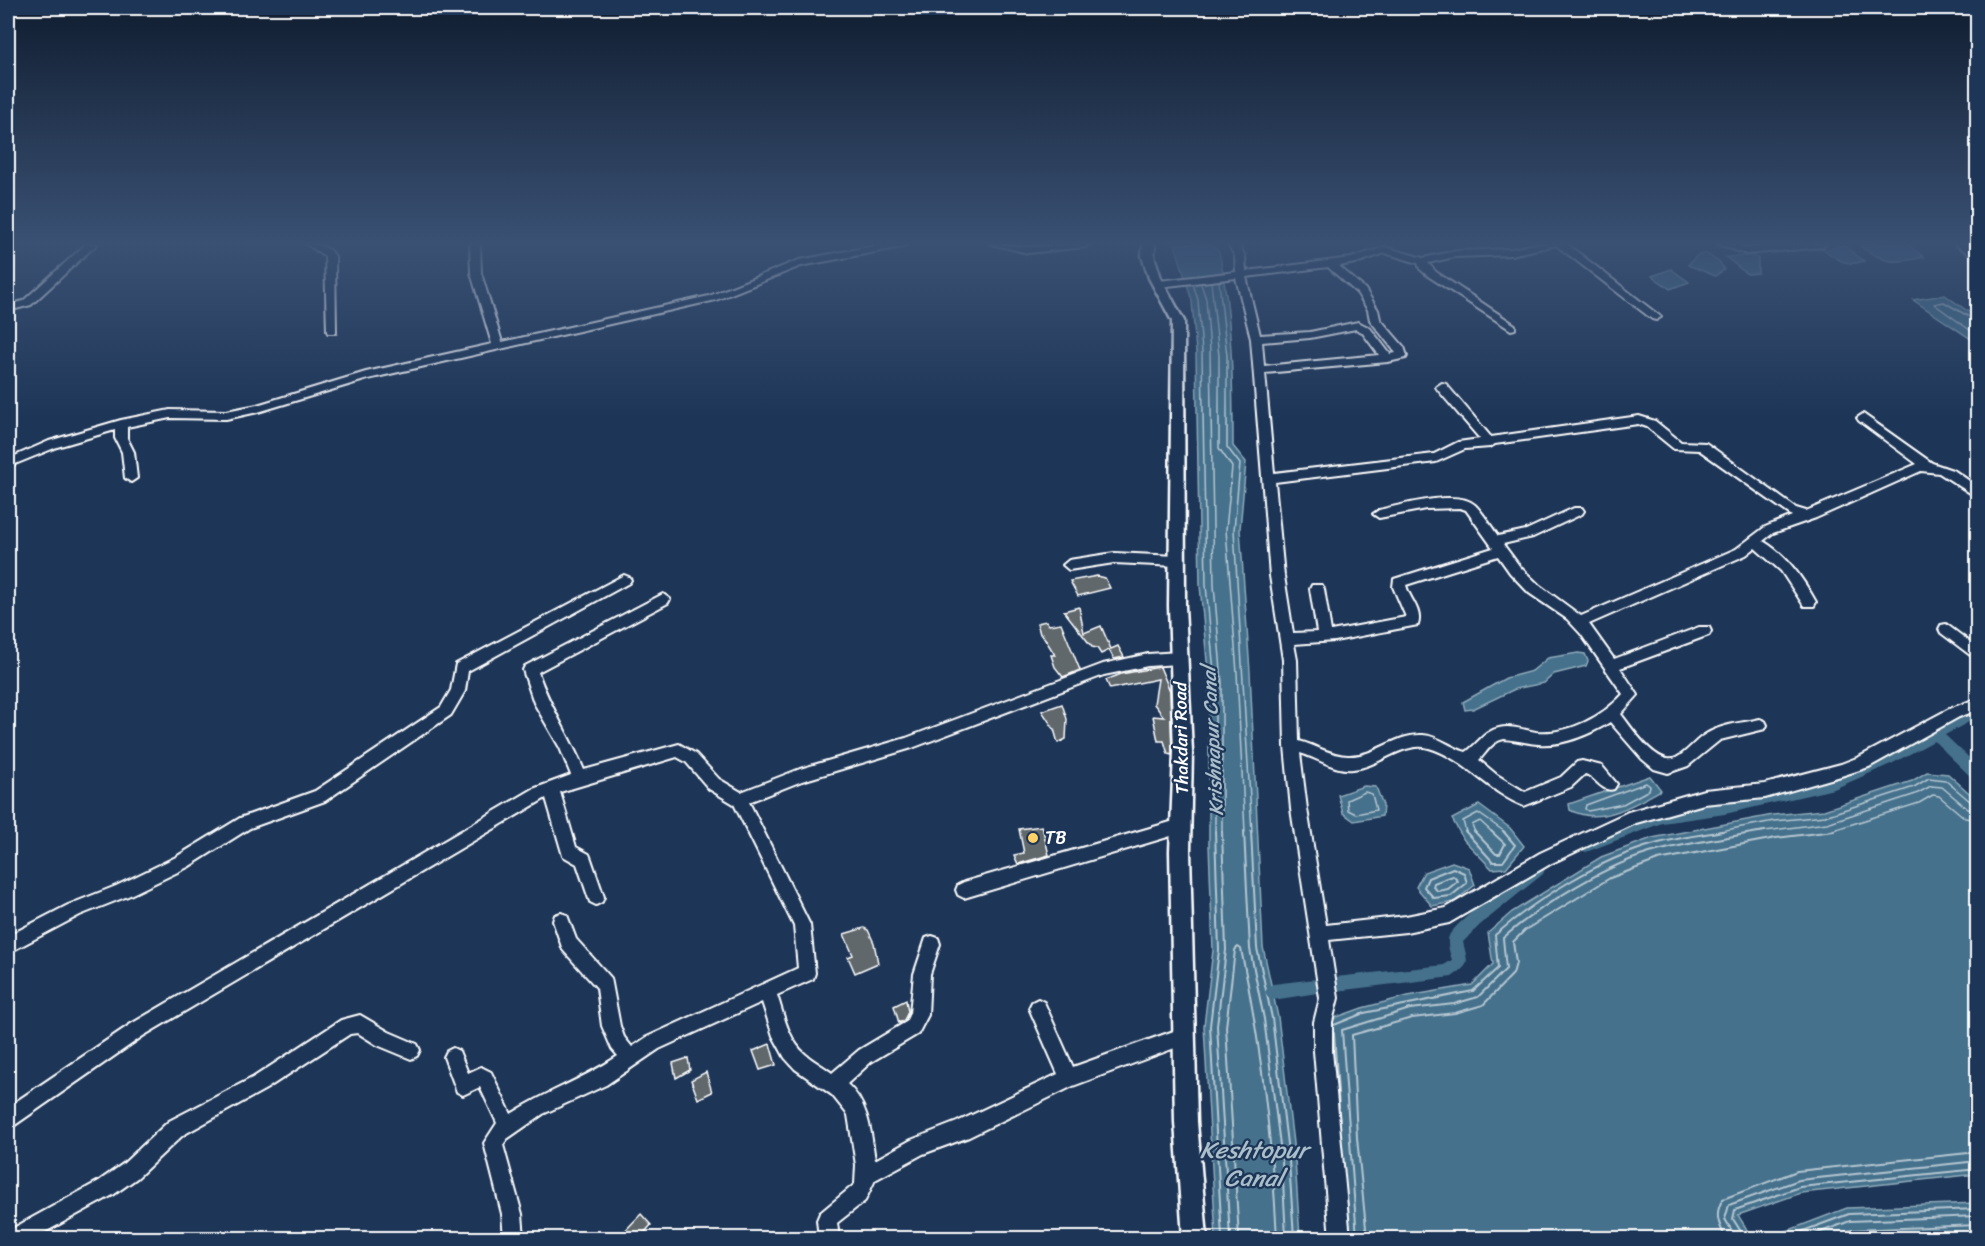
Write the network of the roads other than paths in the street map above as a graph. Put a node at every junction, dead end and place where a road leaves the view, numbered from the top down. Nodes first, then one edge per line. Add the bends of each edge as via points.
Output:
1 (28, 302) edge
2 (332, 302) edge
3 (485, 302) edge
4 (694, 302) edge
5 (1172, 302) edge
6 (1244, 302) edge
7 (1368, 302) edge
8 (1474, 302) edge
9 (1637, 302) edge
10 (8, 308) edge
11 (1656, 317) dead end
12 (1511, 327) dead end
13 (333, 331) dead end
14 (1256, 339) junction
15 (498, 347) junction
16 (1388, 359) junction
17 (1259, 370) junction
18 (1442, 387) dead end
19 (1863, 418) dead end
20 (121, 424) junction
21 (1490, 442) junction
22 (8, 462) edge
23 (1928, 466) junction
24 (130, 478) dead end
25 (1269, 478) junction
26 (1977, 494) edge
27 (1578, 511) dead end
28 (1379, 514) dead end
29 (1804, 516) junction
30 (1754, 542) junction
31 (1499, 545) junction
32 (1177, 561) junction
33 (1069, 565) dead end
34 (624, 580) dead end
35 (1317, 589) dead end
36 (663, 599) dead end
37 (1809, 602) dead end
38 (1579, 623) junction
39 (1946, 629) dead end
40 (1704, 631) dead end
41 (1325, 637) junction
42 (1287, 639) junction
43 (1977, 656) edge
44 (1179, 658) junction
45 (1611, 666) junction
46 (1977, 704) edge
47 (1611, 713) junction
48 (1760, 725) dead end
49 (1293, 746) junction
50 (1467, 759) junction
51 (580, 778) junction
52 (1609, 784) dead end
53 (550, 788) junction
54 (740, 799) junction
55 (1181, 826) junction
56 (963, 890) dead end
57 (596, 897) dead end
58 (561, 921) dead end
59 (1322, 933) junction
60 (932, 944) dead end
61 (8, 945) edge
62 (768, 992) junction
63 (1038, 1008) dead end
64 (1185, 1036) junction
65 (411, 1050) dead end
66 (453, 1057) dead end
67 (631, 1059) junction
68 (1070, 1078) junction
69 (833, 1084) junction
70 (8, 1118) edge
71 (508, 1127) junction
72 (867, 1174) junction
73 (15, 1239) edge
74 (514, 1239) edge
75 (829, 1239) edge
76 (1195, 1239) edge
77 (1340, 1239) edge

1 - 10 street
2 - 13 street
3 - 15 street
4 - 15 street
5 - 32 street, Thakdari Road via 1178,321
6 - 14 street
7 - 16 street via 1375,320 1402,353 1398,358
8 - 12 street
9 - 11 street
14 - 16 street via 1310,335 1358,325
14 - 17 street
15 - 20 street via 366,376 226,415 170,414
16 - 17 street
17 - 25 street
18 - 21 street
19 - 23 street
20 - 22 street
20 - 24 street
21 - 25 street via 1462,445 1436,458
21 - 29 street via 1630,420 1645,421 1678,446 1702,446
23 - 26 street via 1944,469
23 - 29 street
25 - 42 street
27 - 31 street
28 - 31 street via 1464,504 1478,515
29 - 30 street via 1769,530
30 - 37 street via 1793,576
30 - 38 street via 1694,574
31 - 38 street via 1515,570 1534,589
31 - 41 street via 1399,582 1413,621
32 - 33 street via 1114,558
32 - 44 street, Thakdari Road
34 - 61 street via 461,668 458,691 446,711 320,795 245,823 182,862 74,910
35 - 41 street
36 - 51 street via 530,670 541,703 566,744
38 - 45 street
39 - 43 street
40 - 45 street
41 - 42 street
42 - 49 street
44 - 54 street via 1103,670 908,744 800,775
44 - 55 street, Thakdari Road via 1184,752
45 - 47 street via 1631,695
46 - 59 street via 1841,770 1750,794 1704,796 1633,817 1546,858 1449,915
47 - 48 street via 1650,757 1668,766 1689,758 1716,735
47 - 50 street via 1558,738 1498,734
49 - 50 street via 1348,764 1422,741
49 - 59 street via 1306,855
50 - 52 street via 1524,799 1566,782 1582,767 1594,770
51 - 53 street
51 - 54 street via 679,750 714,784
53 - 57 street via 569,850 583,859
53 - 70 street via 137,1030
54 - 62 street via 802,925 809,967 804,976
55 - 56 street
55 - 64 street, Thakdari Road
58 - 67 street via 569,944 605,984 614,1036
59 - 77 street via 1329,998 1323,1022 1323,1051
60 - 69 street via 922,974 919,1015 912,1028 865,1056
62 - 67 street via 670,1034
62 - 69 street via 781,1035 790,1049 798,1060
63 - 68 street
64 - 68 street
64 - 76 street, Thakdari Road via 1186,1122
65 - 73 street via 360,1024 347,1026 260,1083 176,1128 106,1188
66 - 71 street via 463,1086 481,1076 485,1078
67 - 71 street
68 - 72 street
69 - 72 street via 856,1107
71 - 74 street via 493,1143 512,1214
72 - 75 street via 857,1196 827,1220

